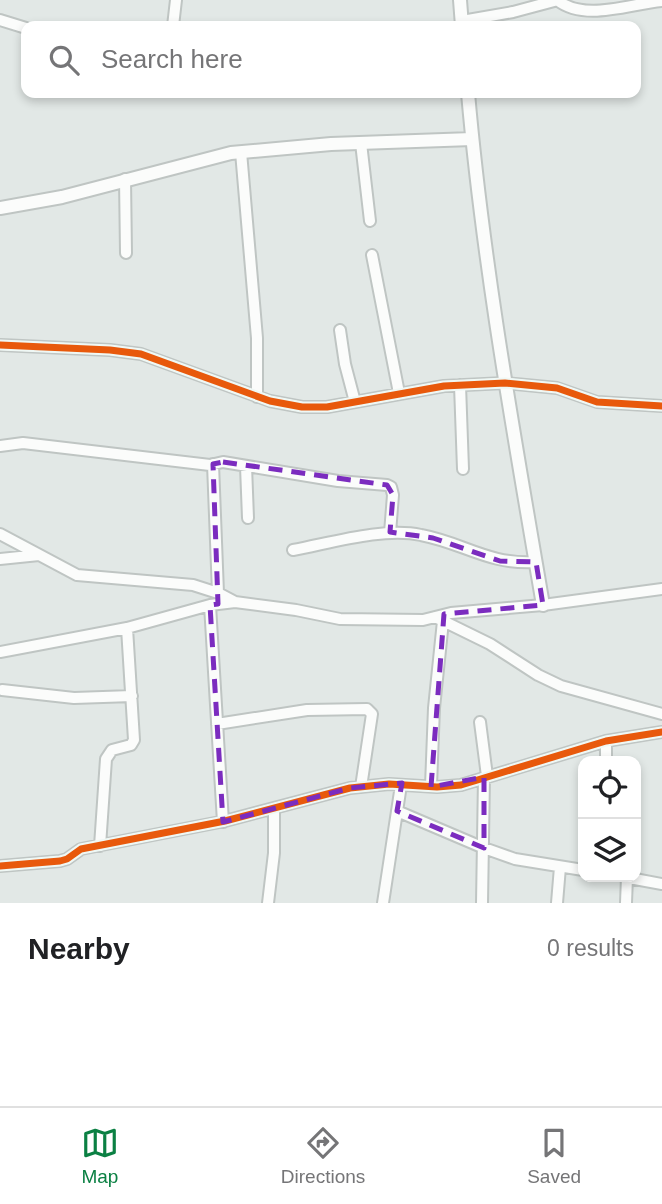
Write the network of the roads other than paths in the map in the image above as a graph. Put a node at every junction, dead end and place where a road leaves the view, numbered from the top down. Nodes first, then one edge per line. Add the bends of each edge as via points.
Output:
1 (176, 0) edge
2 (460, 0) edge
3 (558, 0) edge
4 (662, 1) edge
5 (0, 20) edge
6 (174, 21) edge
7 (462, 21) edge
8 (475, 21) edge
9 (21, 26) edge
10 (468, 98) edge
11 (472, 139) junction
12 (361, 143) junction
13 (241, 152) junction
14 (125, 179) junction
15 (0, 208) edge
16 (369, 221) dead end
17 (126, 253) dead end
18 (372, 255) dead end
19 (340, 330) dead end
20 (0, 345) edge
21 (505, 383) junction
22 (460, 385) junction
23 (399, 393) junction
24 (257, 397) junction
25 (355, 402) junction
26 (662, 406) edge
27 (0, 446) edge
28 (214, 464) junction
29 (246, 466) junction
30 (463, 469) dead end
31 (248, 518) dead end
32 (390, 533) junction
33 (0, 534) edge
34 (293, 550) dead end
35 (39, 555) junction
36 (0, 559) edge
37 (536, 562) junction
38 (662, 589) edge
39 (218, 593) junction
40 (235, 602) junction
41 (210, 605) junction
42 (543, 605) junction
43 (439, 619) junction
44 (127, 628) junction
45 (0, 652) edge
46 (2, 690) dead end
47 (132, 696) junction
48 (662, 714) edge
49 (480, 722) dead end
50 (217, 724) junction
51 (662, 732) edge
52 (606, 741) junction
53 (606, 756) edge
54 (485, 777) junction
55 (401, 785) junction
56 (431, 786) junction
57 (361, 787) junction
58 (274, 808) junction
59 (397, 811) junction
60 (223, 822) junction
61 (100, 846) junction
62 (484, 848) junction
63 (0, 866) edge
64 (560, 867) junction
65 (578, 869) edge
66 (641, 880) edge
67 (625, 882) edge
68 (662, 884) edge
69 (268, 903) edge
70 (383, 903) edge
71 (482, 903) edge
72 (556, 903) edge
73 (626, 903) edge

1 - 6 street
2 - 7 street
3 - 4 street via 565,7 593,12
3 - 8 street
5 - 9 street
10 - 11 street
11 - 12 street
11 - 21 street
12 - 13 street
12 - 16 street
13 - 14 street
13 - 24 street via 257,338
14 - 15 street
14 - 17 street
18 - 23 street
19 - 25 street
20 - 24 street via 141,354
21 - 22 street
21 - 26 street via 556,388 597,402
21 - 37 street
22 - 23 street
22 - 30 street
23 - 25 street
24 - 25 street via 319,408
27 - 28 street via 23,443
28 - 29 street
28 - 39 street
29 - 31 street
29 - 32 street via 391,486
32 - 34 street
32 - 37 street via 433,538 500,561
33 - 35 street
35 - 36 street
35 - 39 street via 77,575 193,585
37 - 42 street
38 - 42 street
39 - 40 street
40 - 41 street
40 - 43 street via 340,619
41 - 44 street
41 - 50 street
42 - 43 street via 451,613
43 - 48 street via 561,686
43 - 56 street
44 - 45 street
44 - 47 street
46 - 47 street via 94,699
47 - 61 street via 133,743 112,750 106,759
49 - 54 street
50 - 57 street via 307,710 367,709 372,714
50 - 60 street
51 - 52 street
52 - 53 street
52 - 54 street
54 - 56 street via 461,785
54 - 62 street
55 - 56 street
55 - 57 street
55 - 59 street
57 - 58 street
58 - 60 street
58 - 69 street
59 - 62 street
59 - 70 street
60 - 61 street
61 - 63 street via 81,849 60,861
62 - 64 street
62 - 71 street
64 - 65 street
64 - 72 street
66 - 68 street
67 - 73 street

